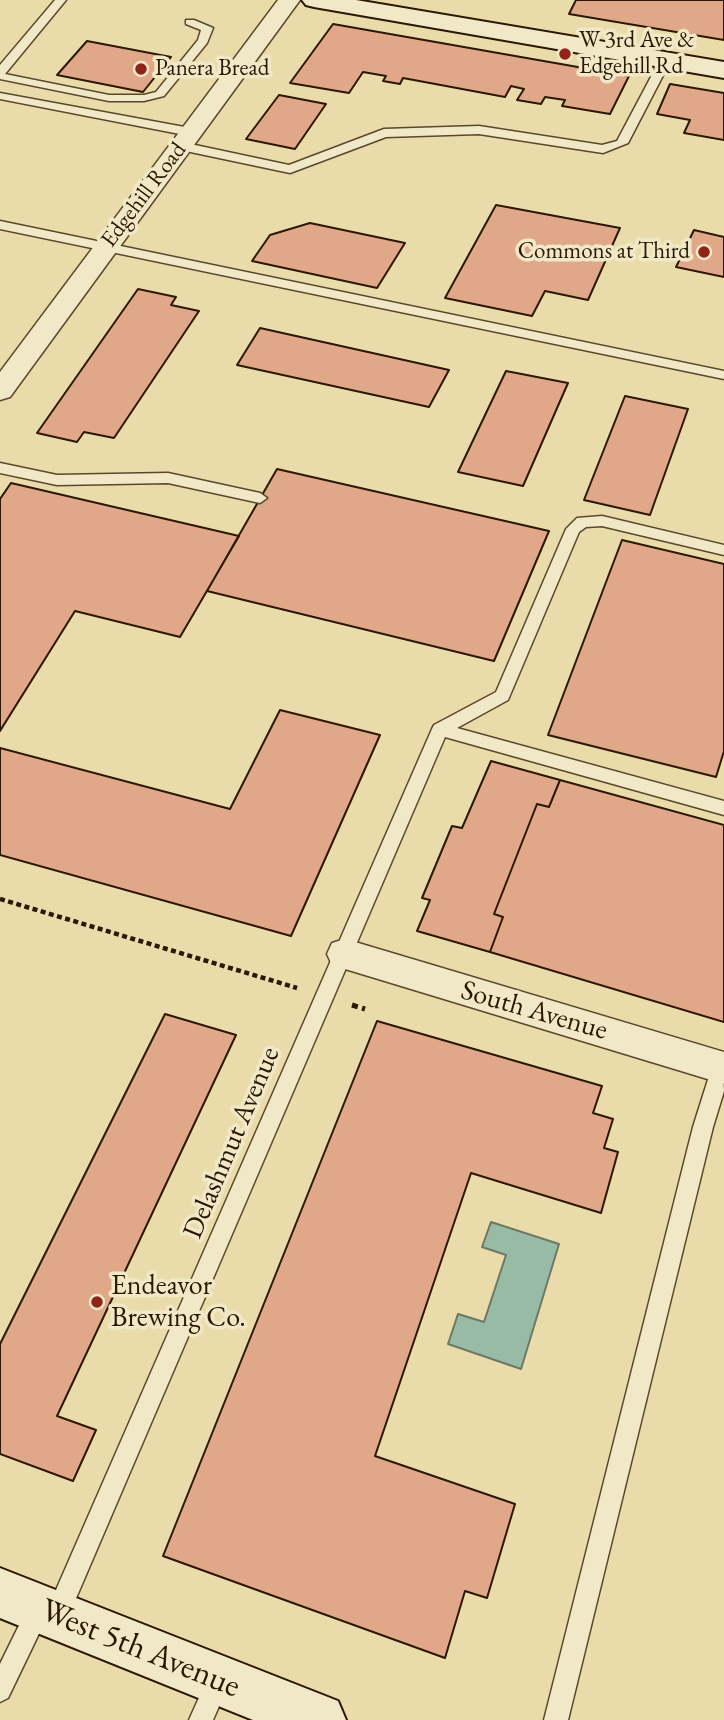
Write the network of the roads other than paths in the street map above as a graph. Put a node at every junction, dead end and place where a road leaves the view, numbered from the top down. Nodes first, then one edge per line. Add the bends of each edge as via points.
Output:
1 (61, 0) edge
2 (289, 0) edge
3 (314, 0) edge
4 (190, 22) dead end
5 (665, 60) junction
6 (724, 70) edge
7 (0, 74) edge
8 (0, 96) edge
9 (186, 139) junction
10 (0, 225) edge
11 (106, 246) junction
12 (724, 375) edge
13 (0, 391) edge
14 (0, 468) edge
15 (260, 498) dead end
16 (724, 550) edge
17 (440, 729) junction
18 (724, 808) edge
19 (345, 954) junction
20 (723, 1068) edge
21 (32, 1606) edge
22 (0, 1690) edge
23 (210, 1700) edge
24 (319, 1720) edge
25 (556, 1720) edge

1 - 7 lane
2 - 9 street, Edgehill Road
3 - 5 street
4 - 7 lane via 207,28 204,41 160,94 124,100
5 - 6 street
5 - 9 lane via 622,143 603,149 479,130 384,133 290,169
8 - 9 lane
9 - 11 street, Edgehill Road
10 - 11 lane
11 - 12 lane
11 - 13 street, Edgehill Road
14 - 15 lane via 57,480 168,478
16 - 17 lane via 602,522 582,522 573,529 502,696
17 - 18 lane
17 - 19 lane, Delashmut Avenue
19 - 20 street, South Avenue
19 - 21 lane, Delashmut Avenue
20 - 25 lane via 703,1127
21 - 22 lane, Delashmut Avenue
21 - 23 street, West 5th Avenue
23 - 24 street, West 5th Avenue

